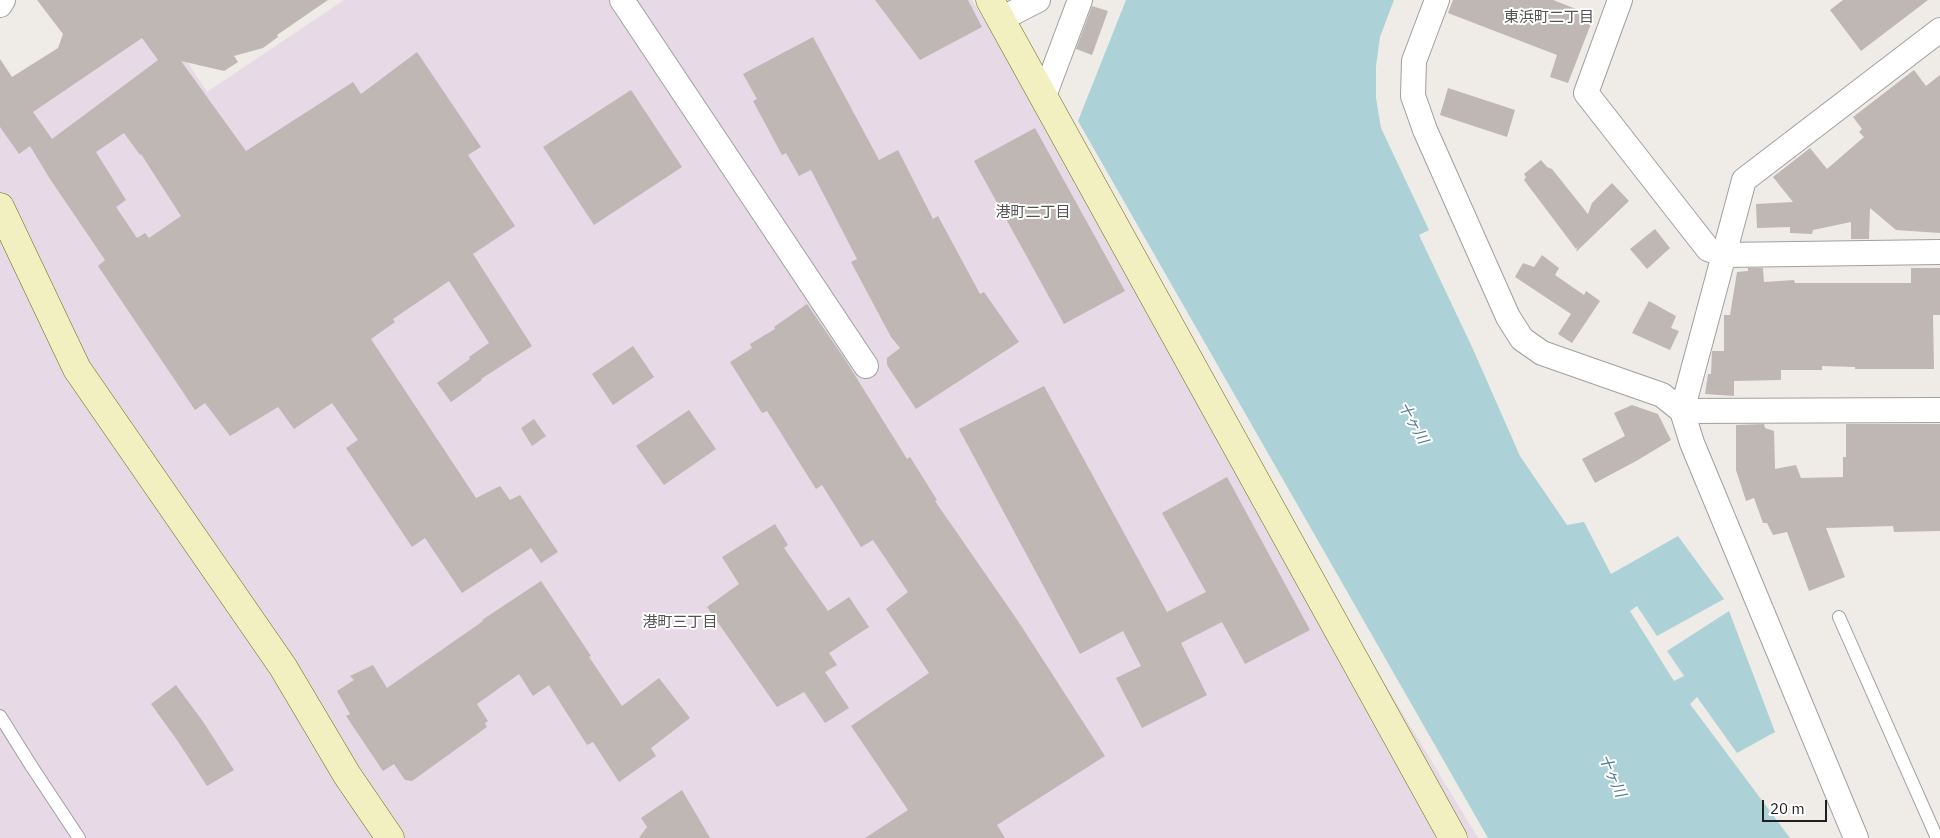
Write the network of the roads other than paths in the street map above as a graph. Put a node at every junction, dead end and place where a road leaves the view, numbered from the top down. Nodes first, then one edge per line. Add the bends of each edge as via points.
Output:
1 (3, 0) edge
2 (622, 0) edge
3 (1038, 0) edge
4 (1080, 0) edge
5 (1436, 0) edge
6 (1620, 0) edge
7 (0, 5) edge
8 (996, 10) edge
9 (1940, 30) edge
10 (1044, 96) junction
11 (0, 207) edge
12 (1940, 252) edge
13 (1724, 255) junction
14 (866, 366) dead end
15 (1682, 410) junction
16 (1940, 410) edge
17 (1839, 617) dead end
18 (0, 716) edge
19 (79, 838) edge
20 (390, 838) edge
21 (1453, 838) edge
22 (1856, 838) edge
23 (1937, 838) edge

1 - 7 street
2 - 14 street
3 - 8 street
4 - 10 street
5 - 15 street via 1414,61 1413,96 1508,317 1522,339 1542,353 1662,395
6 - 13 street via 1586,93 1708,249
8 - 10 street
9 - 13 street via 1744,180
10 - 21 street
11 - 20 street via 77,369 283,667 347,775
12 - 13 street
13 - 15 street
15 - 16 street
15 - 22 street via 1696,452
17 - 23 lane
18 - 19 lane

